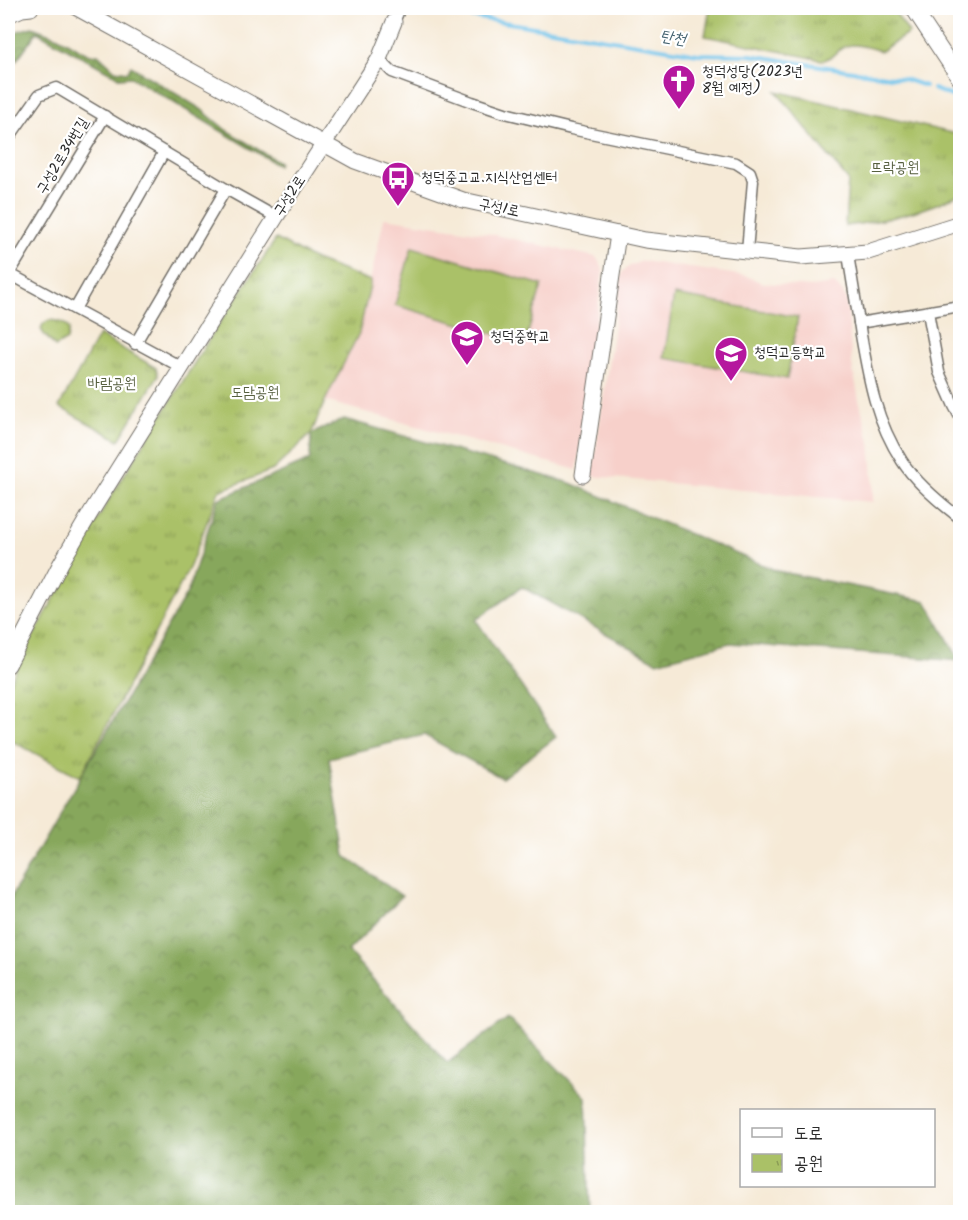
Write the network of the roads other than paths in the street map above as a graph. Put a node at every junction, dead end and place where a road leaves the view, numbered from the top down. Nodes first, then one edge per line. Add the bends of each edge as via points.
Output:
1 (31, 8) edge
2 (79, 8) edge
3 (913, 8) edge
4 (8, 15) edge
5 (397, 15) edge
6 (379, 59) junction
7 (960, 79) edge
8 (105, 116) junction
9 (8, 139) edge
10 (324, 145) junction
11 (164, 152) junction
12 (226, 189) junction
13 (276, 217) junction
14 (960, 223) edge
15 (618, 234) junction
16 (747, 251) junction
17 (848, 254) junction
18 (8, 273) edge
19 (960, 306) edge
20 (75, 309) junction
21 (928, 312) junction
22 (859, 323) junction
23 (135, 344) junction
24 (181, 368) junction
25 (960, 417) edge
26 (584, 475) dead end
27 (960, 518) edge
28 (8, 665) edge

1 - 4 street
2 - 10 street, 구성1로
3 - 7 street
5 - 6 street, 구성2로
6 - 10 street, 구성2로
6 - 16 street via 392,72 505,113 736,164 750,172 753,181
8 - 9 street, 구성2로34번길 via 57,88 39,95
8 - 11 street, 구성2로34번길
8 - 18 street, 구성2로34번길
10 - 13 street, 구성2로
10 - 15 street, 구성1로 via 355,161 463,200
11 - 12 street, 구성2로34번길
11 - 20 street
12 - 13 street, 구성2로34번길
12 - 23 street
13 - 24 street, 구성2로
14 - 17 street, 구성1로 via 868,252
15 - 16 street, 구성1로
15 - 26 street
16 - 17 street, 구성1로 via 801,257
17 - 22 street
18 - 20 street
19 - 21 street
20 - 23 street
21 - 22 street
21 - 25 street via 939,372
22 - 27 street via 875,406 887,435 919,482
23 - 24 street
24 - 28 street, 구성2로 via 61,563

